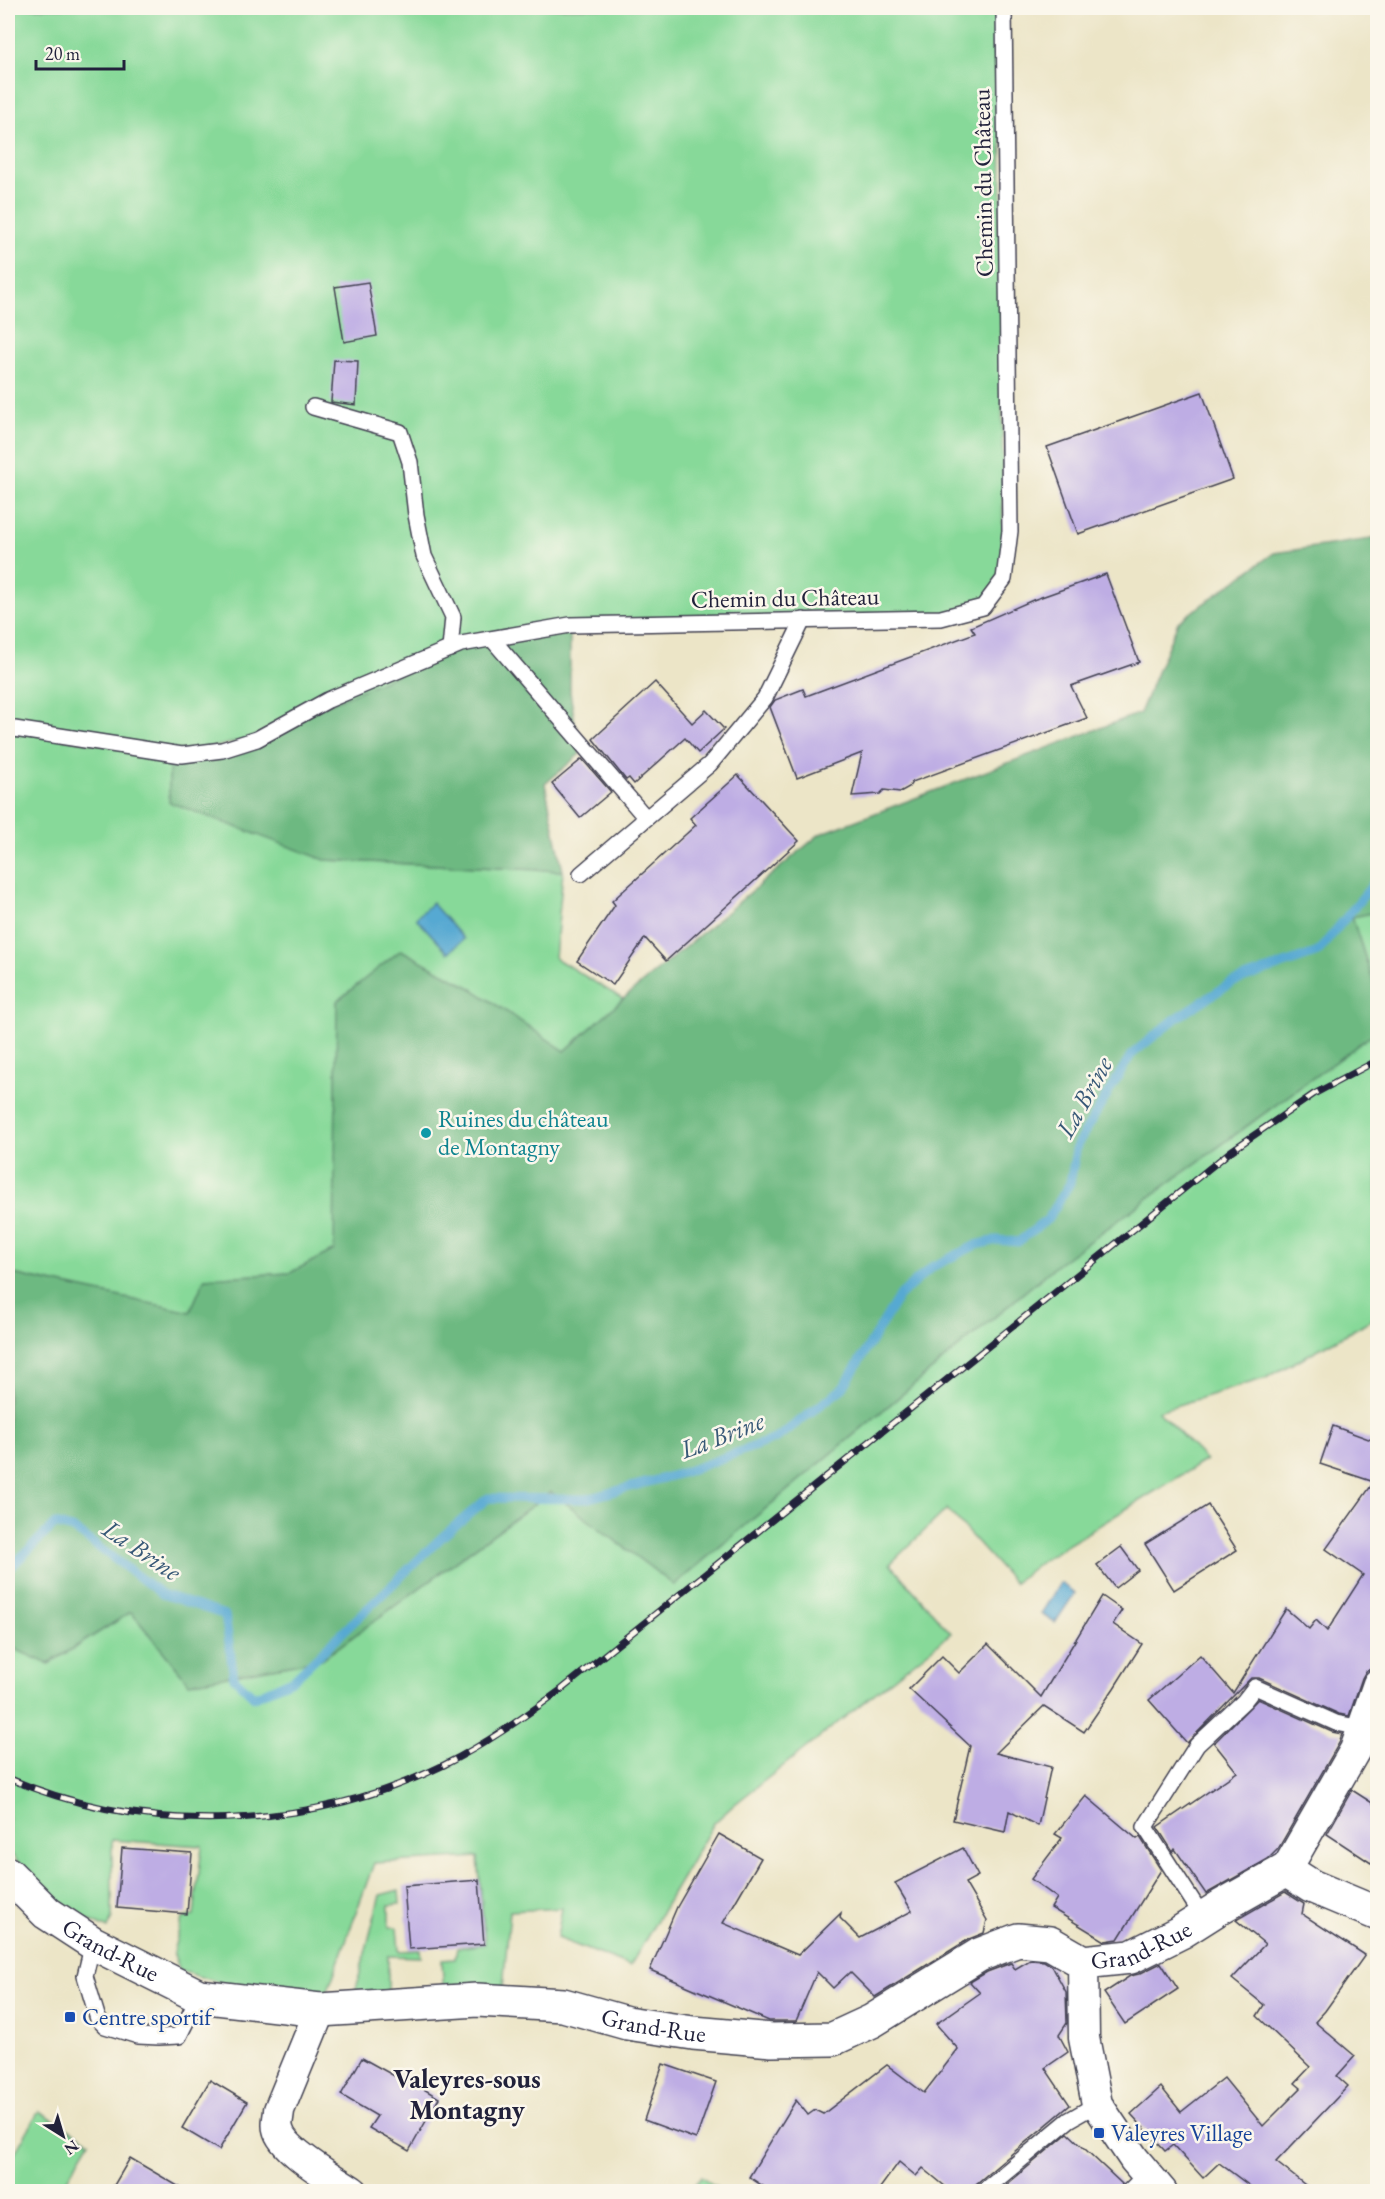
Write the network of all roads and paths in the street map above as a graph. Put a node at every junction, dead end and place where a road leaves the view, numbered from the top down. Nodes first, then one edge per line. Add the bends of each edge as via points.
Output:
1 (1004, 8) edge
2 (313, 407) dead end
3 (803, 620) junction
4 (492, 639) junction
5 (450, 649) junction
6 (8, 728) edge
7 (646, 818) junction
8 (581, 874) dead end
9 (1377, 1684) edge
10 (1362, 1728) junction
11 (1286, 1870) junction
12 (8, 1874) edge
13 (1377, 1914) edge
14 (1203, 1917) junction
15 (93, 1943) junction
16 (1083, 1962) junction
17 (199, 1996) junction
18 (320, 2010) junction
19 (1097, 2104) junction
20 (1145, 2186) edge
21 (353, 2192) edge
22 (982, 2192) edge

1 - 3 lane, Chemin du Château via 1010,531 1004,579 983,607 941,618
2 - 5 lane via 400,432 410,462 424,556 453,617
3 - 4 lane, Chemin du Château via 570,625
3 - 7 lane via 765,698 710,764
4 - 5 lane, Chemin du Château
4 - 7 lane
5 - 6 lane, Chemin du Château via 328,700 257,738 222,750 168,754
7 - 8 lane
9 - 10 street
10 - 11 street via 1355,1750
10 - 14 lane via 1336,1723 1255,1687 1197,1745 1145,1827
11 - 13 street via 1311,1886
11 - 14 street, Grand-Rue
12 - 15 street, Grand-Rue via 47,1913
14 - 16 street, Grand-Rue via 1131,1957
15 - 17 street, Grand-Rue
15 - 17 lane via 85,1976 98,2019 105,2026 138,2036 178,2036
16 - 18 street, Grand-Rue via 1050,1943 1018,1940 978,1955 872,2021 833,2039 772,2040 693,2033 627,2023 563,2005 488,2001
16 - 19 street via 1084,2038
17 - 18 street, Grand-Rue
18 - 21 street via 279,2110 277,2128 293,2150
19 - 20 street
19 - 22 lane via 1069,2120

